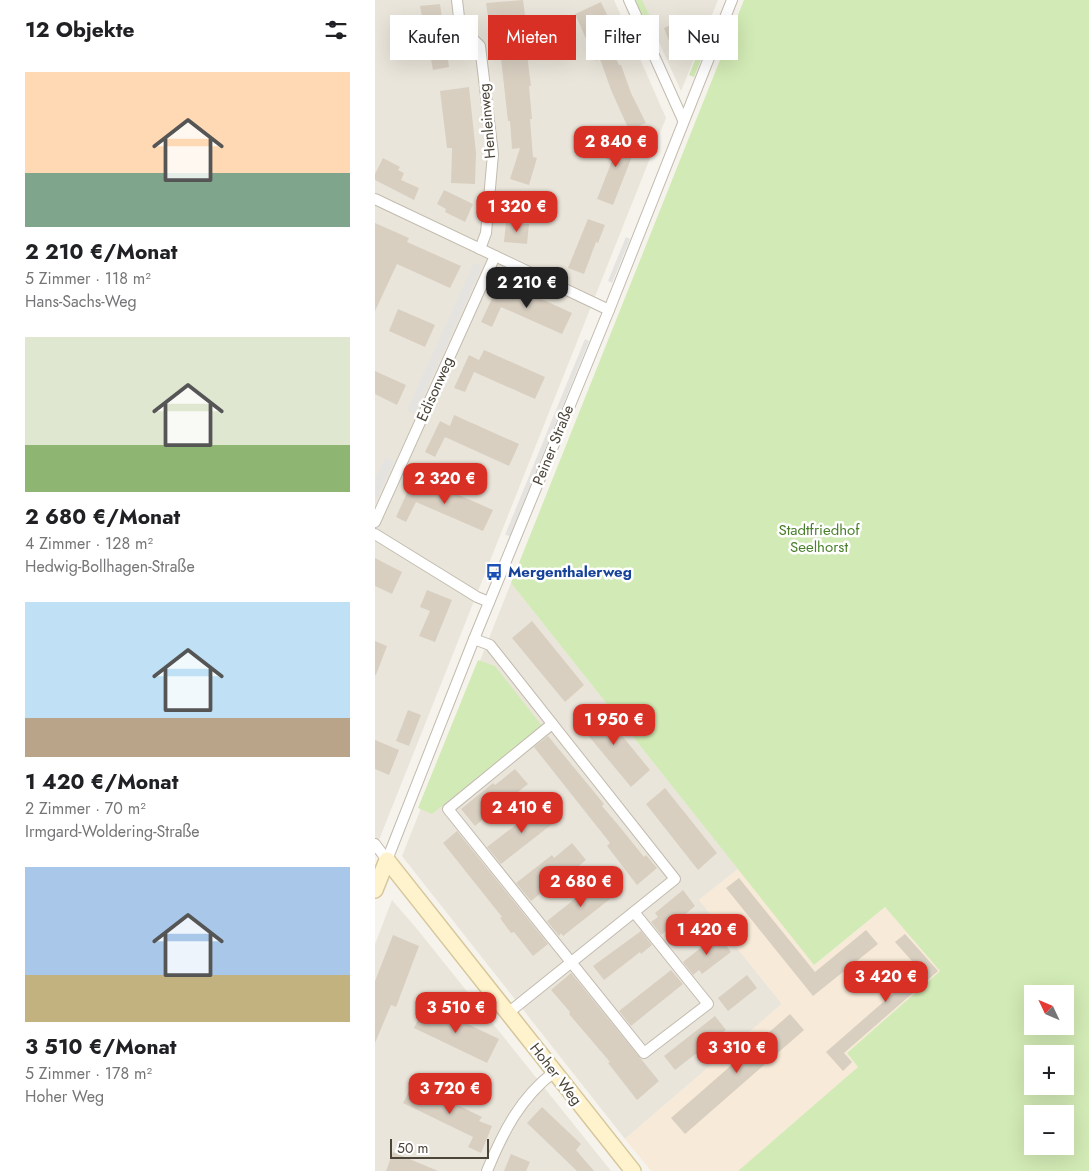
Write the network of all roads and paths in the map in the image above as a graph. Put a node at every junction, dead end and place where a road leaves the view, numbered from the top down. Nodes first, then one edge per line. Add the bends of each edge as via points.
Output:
1 (457, 0) edge
2 (629, 0) edge
3 (732, 0) edge
4 (683, 120) junction
5 (375, 200) edge
6 (480, 249) junction
7 (495, 256) junction
8 (609, 310) junction
9 (375, 522) edge
10 (375, 534) edge
11 (489, 602) junction
12 (474, 639) junction
13 (552, 724) junction
14 (375, 844) edge
15 (387, 860) junction
16 (375, 890) edge
17 (634, 912) junction
18 (571, 963) junction
19 (508, 1013) junction
20 (555, 1072) junction
21 (487, 1171) edge
22 (633, 1171) edge

1 - 6 street, Henleinweg via 460,26 480,46 493,154 486,232
2 - 4 street
3 - 4 street, Peiner Straße
4 - 8 street, Peiner Straße
5 - 6 street
6 - 7 street
7 - 8 street
7 - 9 street, Edisonweg
8 - 11 street, Peiner Straße
10 - 11 street
11 - 12 street, Peiner Straße
12 - 13 street via 490,645
12 - 15 street, Peiner Straße
13 - 17 street via 675,879
13 - 18 street via 448,809
14 - 15 street
15 - 16 street, Peiner Straße
15 - 19 street, Hoher Weg
17 - 18 street
17 - 18 street via 707,1004 644,1053
18 - 19 street
19 - 20 street, Hoher Weg
20 - 21 street via 533,1090 513,1116
20 - 22 street, Hoher Weg

